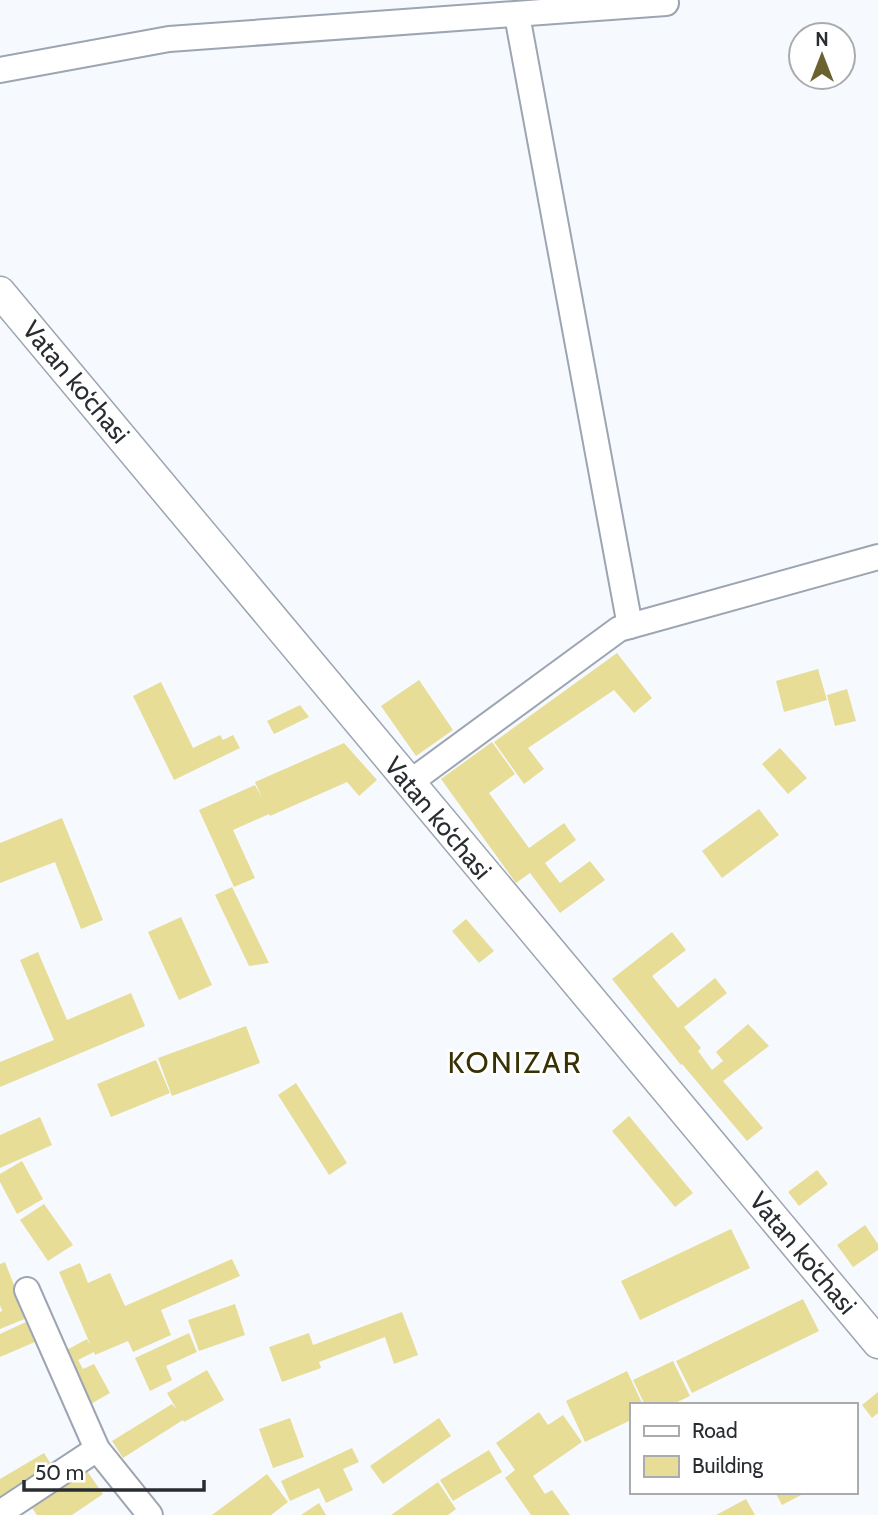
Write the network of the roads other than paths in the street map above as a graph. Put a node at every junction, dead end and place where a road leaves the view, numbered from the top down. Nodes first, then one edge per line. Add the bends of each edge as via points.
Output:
1 (666, 3) dead end
2 (517, 15) junction
3 (0, 70) edge
4 (0, 292) edge
5 (878, 556) edge
6 (630, 626) junction
7 (409, 783) junction
8 (27, 1290) dead end
9 (878, 1343) edge
10 (97, 1449) junction
11 (0, 1513) edge
12 (150, 1515) edge

1 - 2 street
2 - 3 street via 169,39
2 - 6 street
4 - 7 street, Vatan ko‘chasi
5 - 6 street
6 - 7 street via 619,629
7 - 9 street, Vatan ko‘chasi
8 - 10 street
10 - 11 street
10 - 12 street

